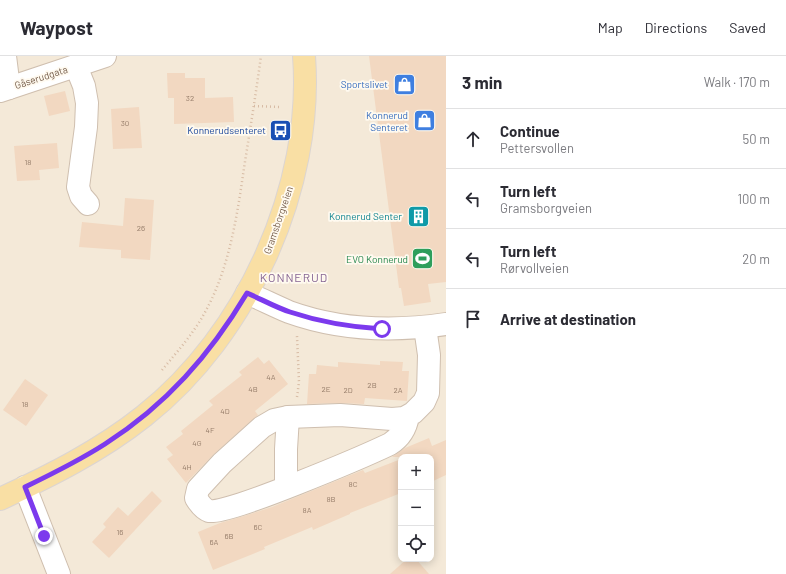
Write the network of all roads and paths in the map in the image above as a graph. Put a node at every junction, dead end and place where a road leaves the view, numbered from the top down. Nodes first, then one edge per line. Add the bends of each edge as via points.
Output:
1 (5, 56) edge
2 (105, 56) edge
3 (261, 56) edge
4 (304, 56) edge
5 (76, 66) junction
6 (5, 89) edge
7 (254, 106) junction
8 (281, 107) dead end
9 (88, 204) dead end
10 (247, 293) junction
11 (436, 326) edge
12 (297, 330) dead end
13 (159, 373) dead end
14 (408, 416) junction
15 (292, 417) junction
16 (25, 487) junction
17 (286, 487) junction
18 (2, 494) edge
19 (59, 574) edge

1 - 6 street
2 - 5 street, Gåserudgata
3 - 7 path
4 - 10 main road, Gramsborgveien via 305,102 298,157 284,210 272,242
5 - 6 street, Gåserudgata
5 - 9 street via 87,103 78,187
7 - 8 path
7 - 13 path via 229,248 216,289 192,332
10 - 11 street via 288,311 341,325 382,329
10 - 16 main road, Gramsborgveien via 226,327 196,366 145,415 104,445
11 - 14 street via 428,355 428,393 421,406
12 - 15 path via 299,382
14 - 15 street via 392,419 346,416
14 - 17 street via 402,432 390,444
15 - 17 street via 286,449
15 - 17 street via 274,420 262,427 206,480 198,489 196,498 201,506 213,511 231,508
16 - 18 main road, Gramsborgveien
16 - 19 street

